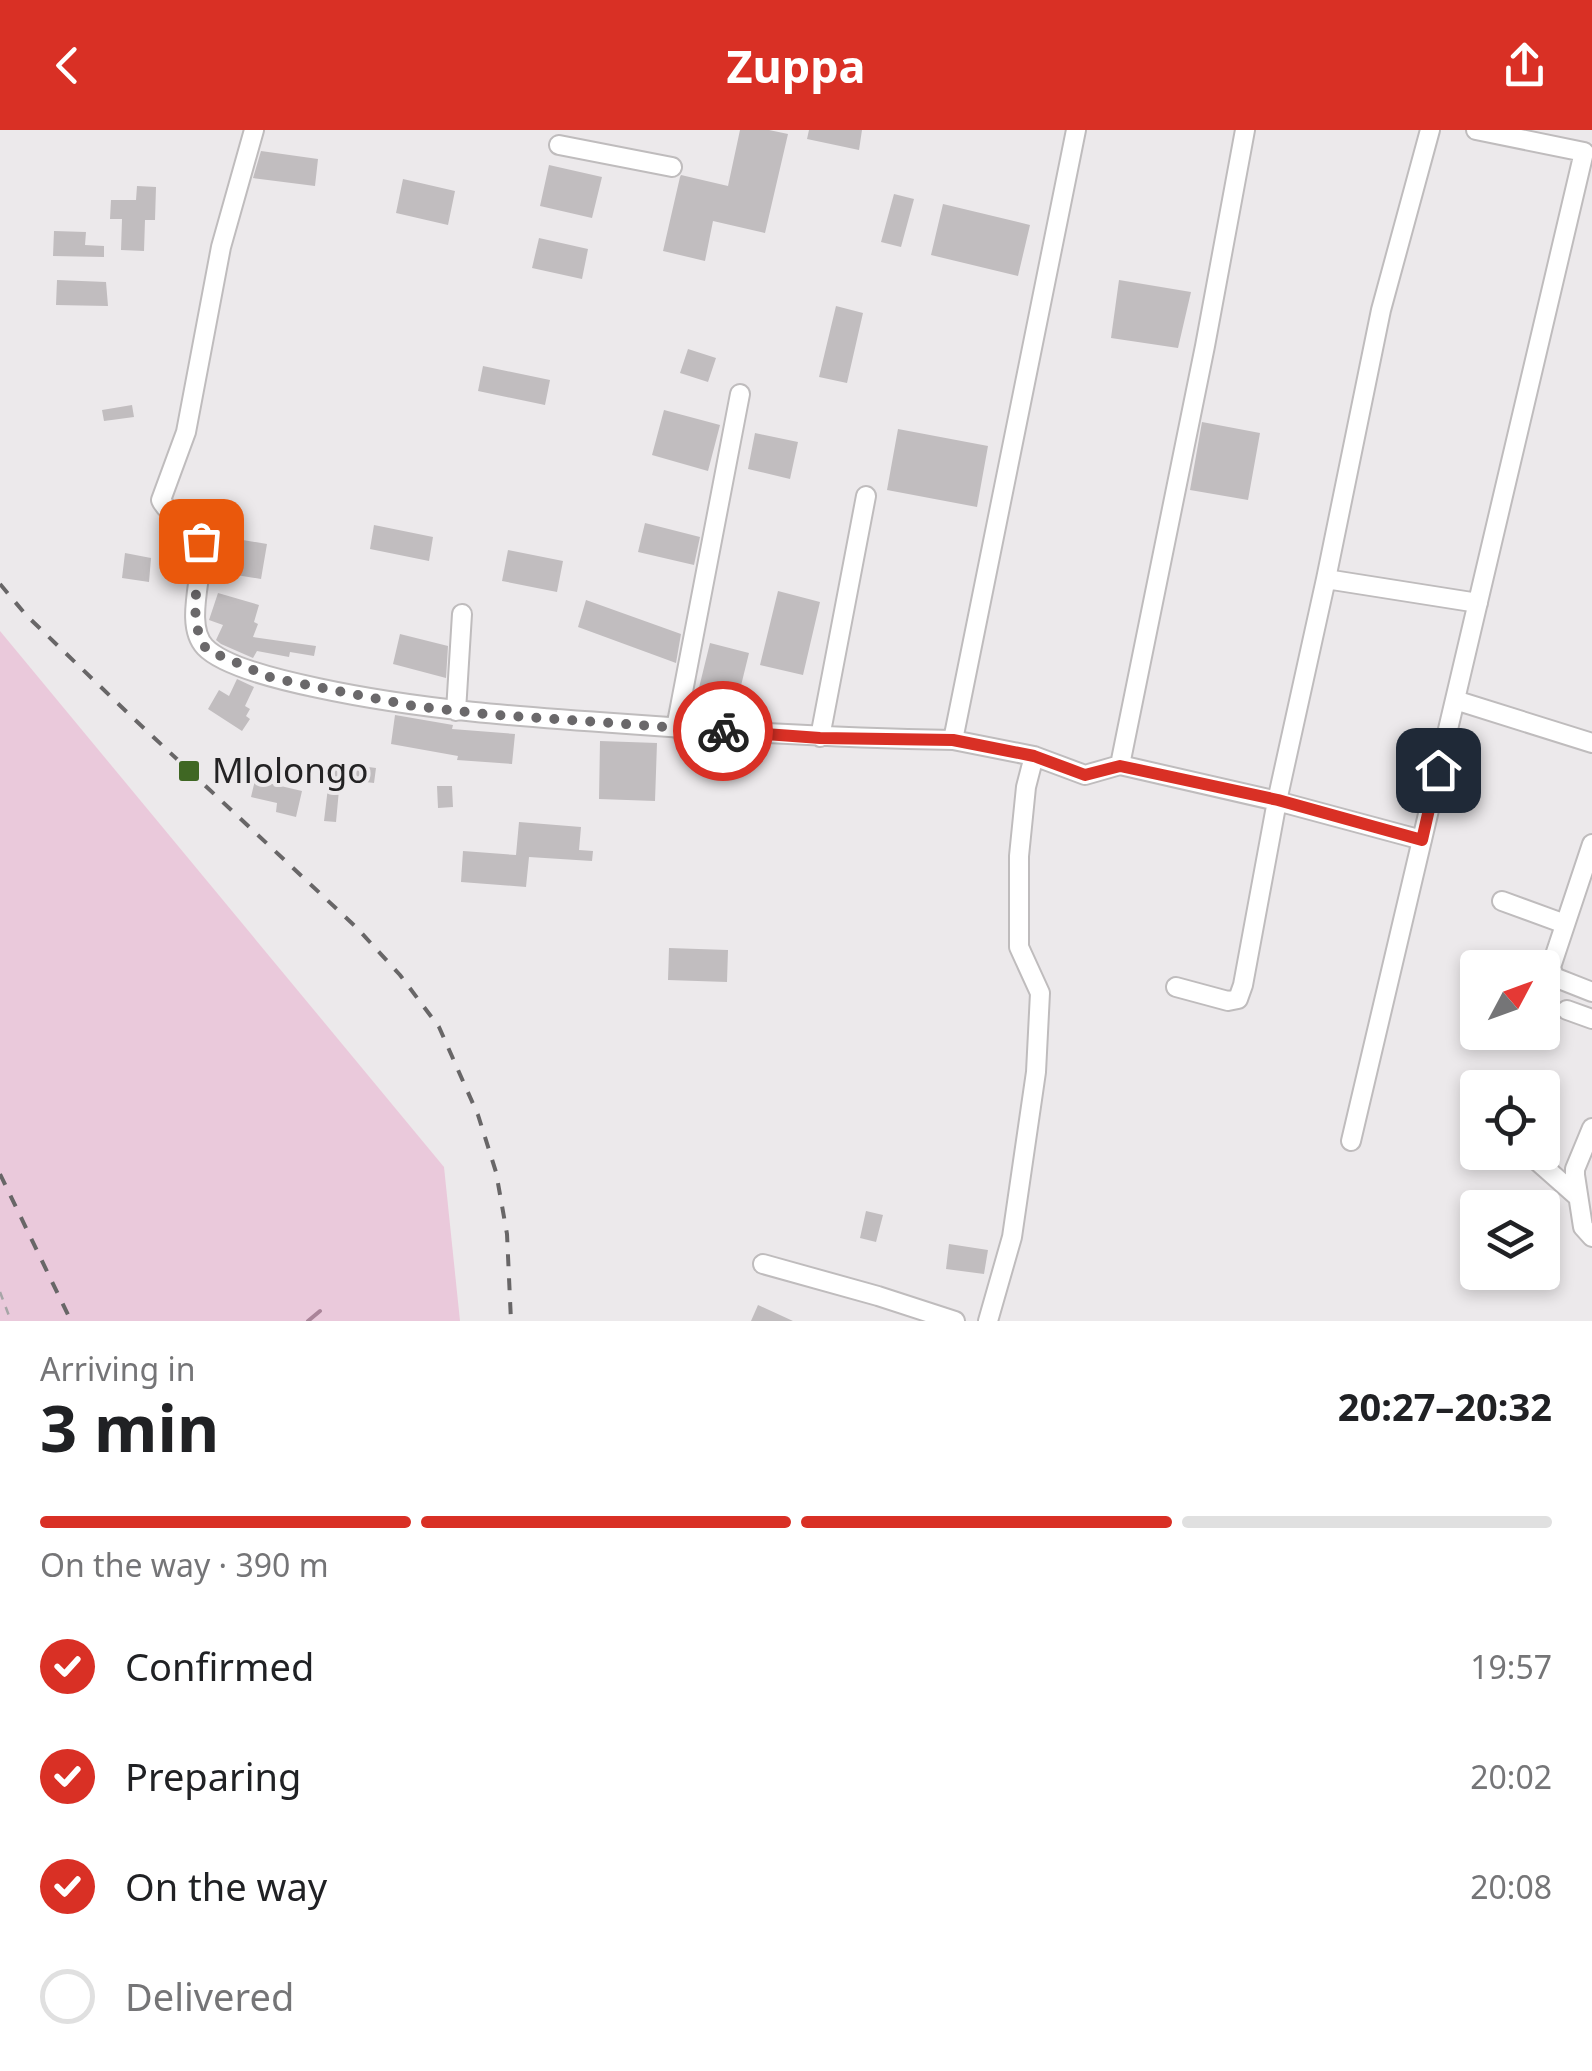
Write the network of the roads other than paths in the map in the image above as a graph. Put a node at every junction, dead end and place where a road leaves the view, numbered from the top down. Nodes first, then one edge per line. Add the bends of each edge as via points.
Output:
1 (254, 130) edge
2 (1076, 130) edge
3 (1245, 130) edge
4 (1430, 130) edge
5 (1476, 130) edge
6 (559, 145) dead end
7 (672, 167) dead end
8 (740, 394) dead end
9 (866, 496) dead end
10 (1326, 579) junction
11 (1478, 603) junction
12 (462, 614) dead end
13 (1454, 700) junction
14 (456, 712) junction
15 (676, 728) junction
16 (820, 738) junction
17 (953, 740) junction
18 (1592, 744) edge
19 (1034, 756) junction
20 (1120, 766) junction
21 (1278, 800) junction
22 (1422, 840) junction
23 (1592, 844) edge
24 (1502, 901) dead end
25 (1565, 924) junction
26 (1176, 986) dead end
27 (1592, 992) edge
28 (1567, 1010) dead end
29 (1592, 1020) edge
30 (1592, 1128) edge
31 (1350, 1141) dead end
32 (1547, 1170) edge
33 (1578, 1197) junction
34 (1592, 1237) edge
35 (763, 1264) dead end
36 (955, 1321) edge
37 (988, 1321) edge

1 - 14 street via 221,248 186,432 161,500 201,541 197,630 207,650 272,678
2 - 17 street
3 - 20 street
4 - 10 street via 1381,310
5 - 11 street via 1584,152
6 - 7 street
8 - 15 street
9 - 16 street
10 - 11 street
10 - 21 street
11 - 13 street
12 - 14 street
13 - 18 street
13 - 22 street
14 - 15 street
15 - 16 street
16 - 17 street
17 - 19 street
19 - 20 street via 1085,775
19 - 37 street via 1019,856 1019,947 1040,993 1036,1072 1012,1238
20 - 21 street
21 - 22 street
21 - 26 street via 1238,998
22 - 31 street
23 - 25 street
24 - 25 street
25 - 27 street via 1554,977
28 - 29 street
30 - 33 street via 1575,1168
32 - 33 street
33 - 34 street via 1583,1227
35 - 36 street

